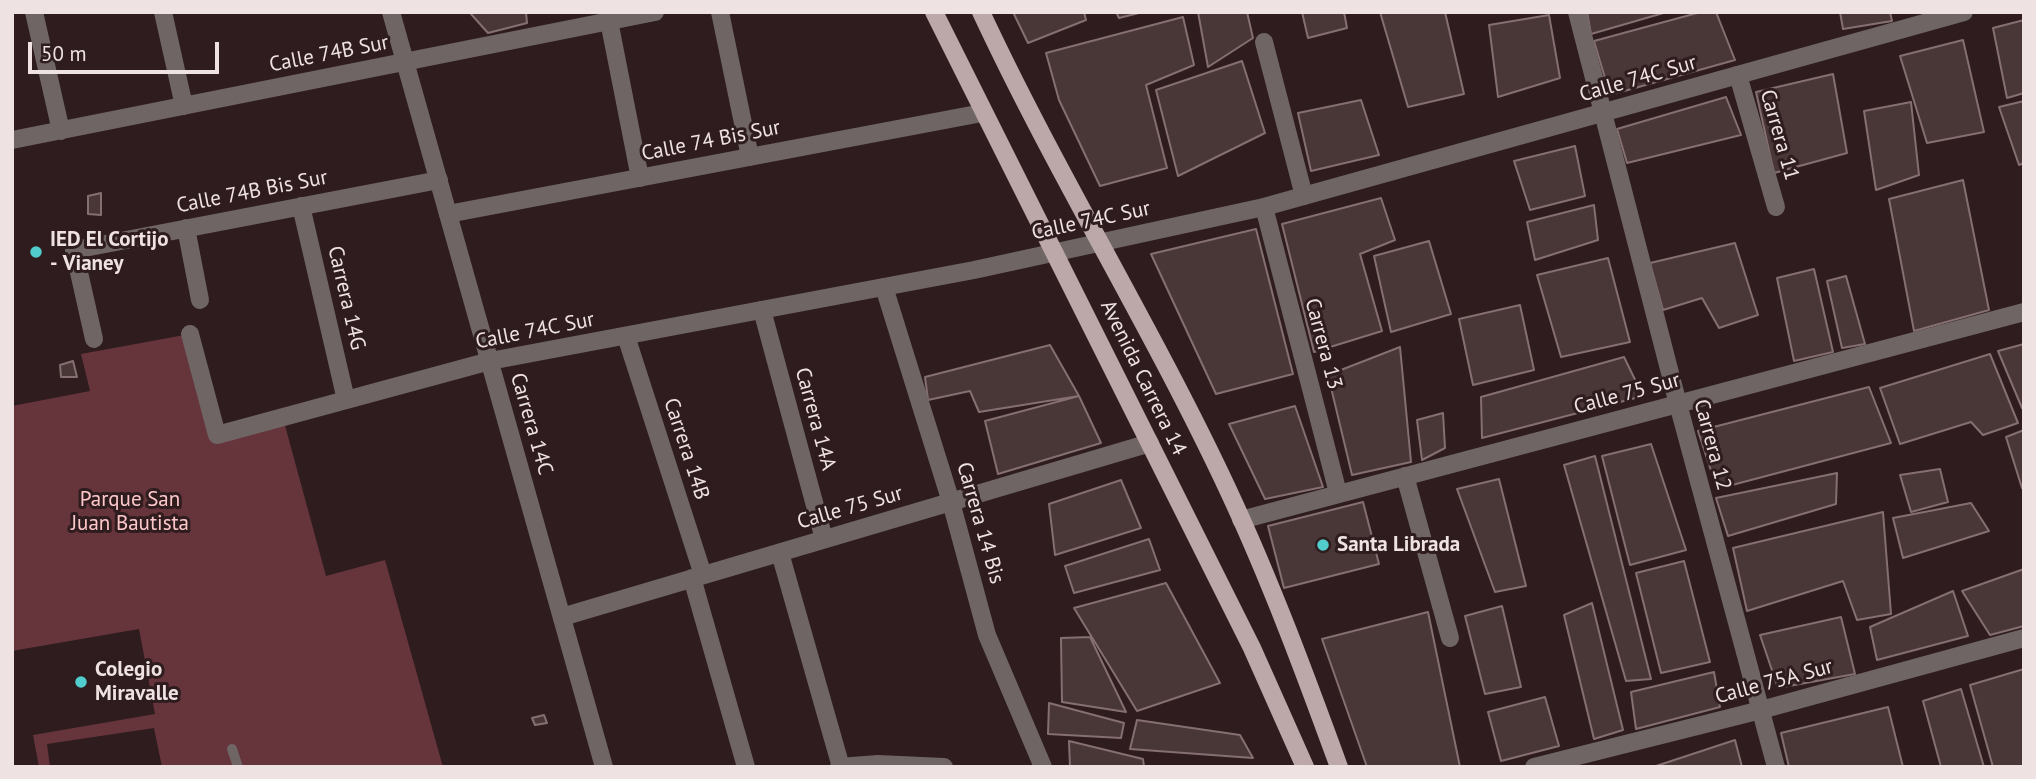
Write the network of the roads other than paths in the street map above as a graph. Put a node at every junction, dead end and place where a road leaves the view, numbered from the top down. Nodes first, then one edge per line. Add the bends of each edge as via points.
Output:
1 (34, 12) edge
2 (163, 12) edge
3 (391, 12) edge
4 (655, 12) edge
5 (720, 12) edge
6 (934, 12) edge
7 (981, 12) edge
8 (1577, 12) edge
9 (1964, 12) edge
10 (609, 21) junction
11 (1264, 42) dead end
12 (406, 62) junction
13 (1738, 75) junction
14 (184, 106) junction
15 (982, 113) junction
16 (1603, 113) junction
17 (61, 131) junction
18 (12, 140) edge
19 (750, 157) junction
20 (640, 178) junction
21 (439, 180) junction
22 (1304, 196) junction
23 (301, 206) junction
24 (1264, 207) junction
25 (1776, 207) dead end
26 (449, 214) junction
27 (186, 228) junction
28 (1097, 243) junction
29 (1055, 252) junction
30 (884, 287) junction
31 (200, 300) dead end
32 (762, 310) junction
33 (2024, 312) edge
34 (190, 334) dead end
35 (626, 336) junction
36 (94, 339) dead end
37 (490, 361) junction
38 (346, 400) junction
39 (1678, 404) junction
40 (1150, 443) junction
41 (1405, 477) junction
42 (1338, 493) junction
43 (951, 502) junction
44 (1241, 520) junction
45 (824, 540) junction
46 (780, 553) junction
47 (697, 577) junction
48 (562, 617) junction
49 (1450, 638) dead end
50 (2024, 638) edge
51 (1761, 710) junction
52 (232, 749) dead end
53 (1577, 762) edge
54 (840, 766) edge
55 (238, 767) edge
56 (604, 767) edge
57 (746, 767) edge
58 (944, 767) edge
59 (1043, 767) edge
60 (1305, 767) edge
61 (1339, 767) edge
62 (1534, 767) edge
63 (1776, 767) edge

1 - 17 street
2 - 14 street
3 - 12 street, Carrera 14C
4 - 10 street, Calle 74B Sur
5 - 19 street
6 - 15 main road, Avenida Carrera 14
7 - 28 main road, Avenida Carrera 14
8 - 16 street, Carrera 12
9 - 13 street, Calle 74C Sur
10 - 12 street, Calle 74B Sur
10 - 20 street
11 - 22 street
12 - 14 street, Calle 74B Sur
12 - 21 street, Carrera 14C
13 - 16 street, Calle 74C Sur
13 - 25 street, Carrera 11
14 - 17 street, Calle 74B Sur
15 - 19 street, Calle 74 Bis Sur
15 - 29 main road, Avenida Carrera 14
16 - 22 street, Calle 74C Sur
16 - 39 street, Carrera 12
17 - 18 street, Calle 74B Sur
19 - 20 street, Calle 74 Bis Sur
20 - 26 street, Calle 74 Bis Sur
21 - 23 street, Calle 74B Bis Sur
21 - 26 street, Carrera 14C
22 - 24 street, Calle 74C Sur
23 - 27 street, Calle 74B Bis Sur
23 - 38 street, Carrera 14G
24 - 28 street, Calle 74C Sur
24 - 42 street, Carrera 13
26 - 37 street, Carrera 14C
27 - 31 street
27 - 36 street, Calle 74B Bis Sur via 74,250
28 - 29 street, Calle 74C Sur
28 - 44 main road, Avenida Carrera 14
29 - 30 street, Calle 74C Sur
29 - 40 main road, Avenida Carrera 14
30 - 32 street, Calle 74C Sur
30 - 43 street, Carrera 14 Bis
32 - 35 street, Calle 74C Sur
32 - 45 street, Carrera 14A
33 - 39 street, Calle 75 Sur
34 - 38 street, Calle 74C Sur via 217,435
35 - 37 street, Calle 74C Sur
35 - 47 street, Carrera 14B
37 - 38 street, Calle 74C Sur
37 - 48 street, Carrera 14C
39 - 41 street, Calle 75 Sur
39 - 51 street, Carrera 12
40 - 43 street, Calle 75 Sur
40 - 60 main road, Avenida Carrera 14 via 1252,648
41 - 42 street, Calle 75 Sur
41 - 49 street
42 - 44 street, Calle 75 Sur
43 - 45 street, Calle 75 Sur
43 - 59 street, Carrera 14 Bis via 987,635
44 - 61 main road, Avenida Carrera 14 via 1279,605
45 - 46 street, Calle 75 Sur
46 - 47 street, Calle 75 Sur
46 - 54 street
47 - 48 street, Calle 75 Sur
47 - 57 street, Carrera 14B
48 - 56 street, Carrera 14C
50 - 51 street, Calle 75A Sur
51 - 53 street, Calle 75A Sur
51 - 63 street, Carrera 12
52 - 55 lane
53 - 62 street, Calle 75A Sur
54 - 58 street

